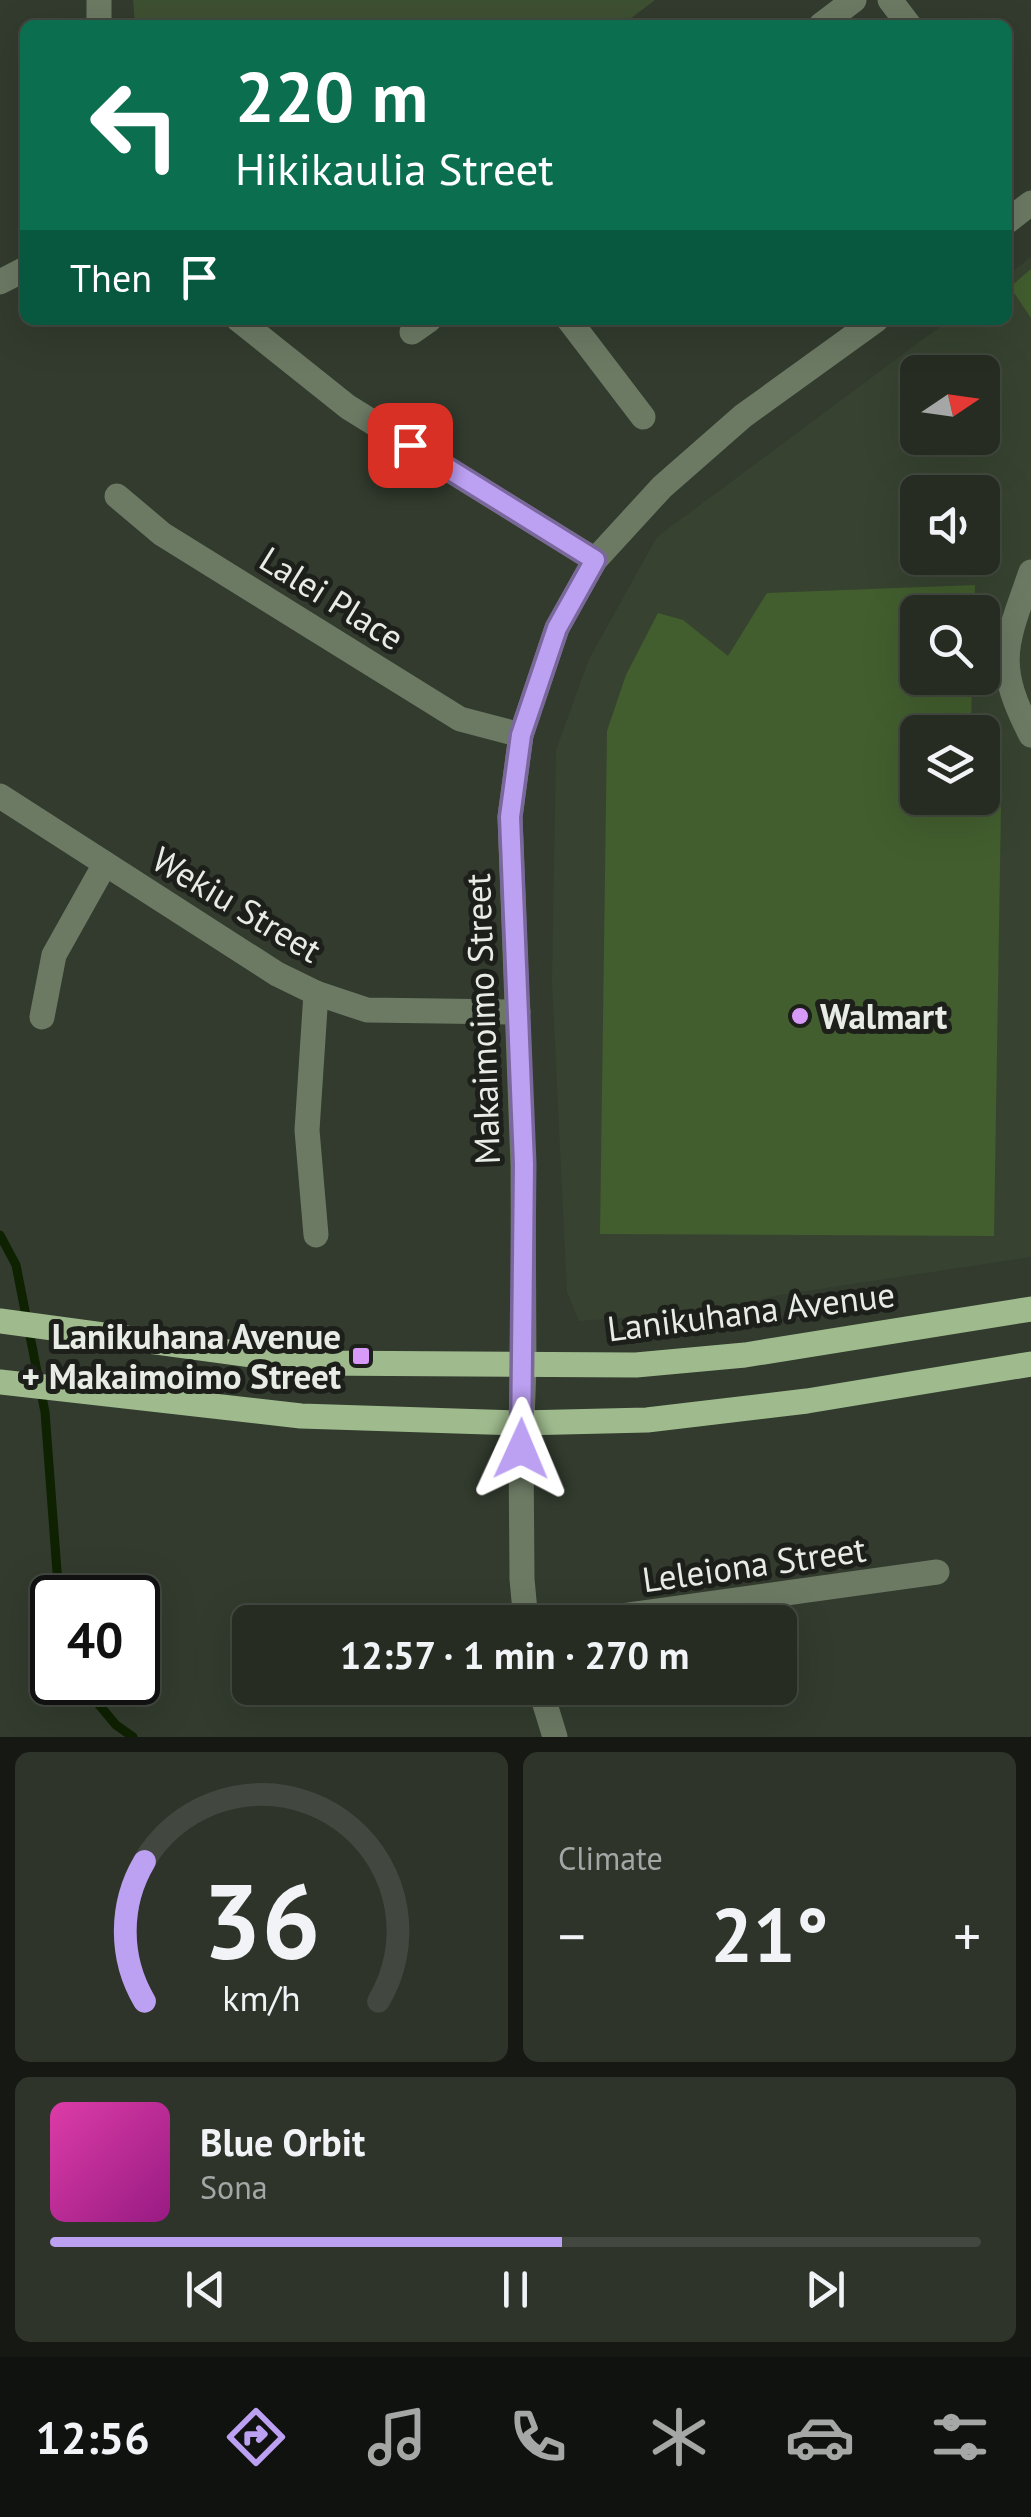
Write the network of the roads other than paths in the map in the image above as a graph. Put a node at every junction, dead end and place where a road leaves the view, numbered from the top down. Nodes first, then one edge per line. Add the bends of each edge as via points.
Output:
1 (854, 0) edge
2 (890, 0) edge
3 (828, 20) edge
4 (905, 20) edge
5 (245, 325) edge
6 (574, 325) edge
7 (860, 325) edge
8 (643, 417) dead end
9 (118, 496) dead end
10 (595, 560) junction
11 (1031, 572) edge
12 (521, 735) junction
13 (1031, 736) edge
14 (0, 796) edge
15 (105, 864) junction
16 (316, 993) junction
17 (518, 1012) junction
18 (42, 1018) dead end
19 (316, 1235) dead end
20 (1031, 1308) edge
21 (0, 1322) edge
22 (1031, 1364) edge
23 (524, 1366) junction
24 (0, 1382) edge
25 (521, 1424) junction
26 (937, 1572) dead end
27 (524, 1605) edge
28 (701, 1605) edge
29 (545, 1705) edge
30 (554, 1737) edge

1 - 3 street
2 - 4 street
5 - 10 street via 348,406
6 - 8 street
7 - 10 street, Makaimoimo Street via 662,486
9 - 12 street, Lalei Place via 162,534 460,719
10 - 12 street, Makaimoimo Street via 557,628
11 - 13 street via 1008,636 1006,678
12 - 17 street, Makaimoimo Street via 510,817
14 - 15 street, Wekiu Street
15 - 16 street, Wekiu Street
15 - 18 street via 54,955
16 - 17 street, Wekiu Street via 367,1010
16 - 19 street via 307,1130
17 - 23 street, Makaimoimo Street
20 - 23 main road, Lanikuhana Avenue via 745,1355
21 - 23 main road, Lanikuhana Avenue via 311,1363
22 - 25 main road via 665,1418
23 - 25 street, Makaimoimo Street
24 - 25 main road via 301,1416
25 - 27 street, Makaimoimo Street
26 - 28 street, Leleiona Street
29 - 30 street

